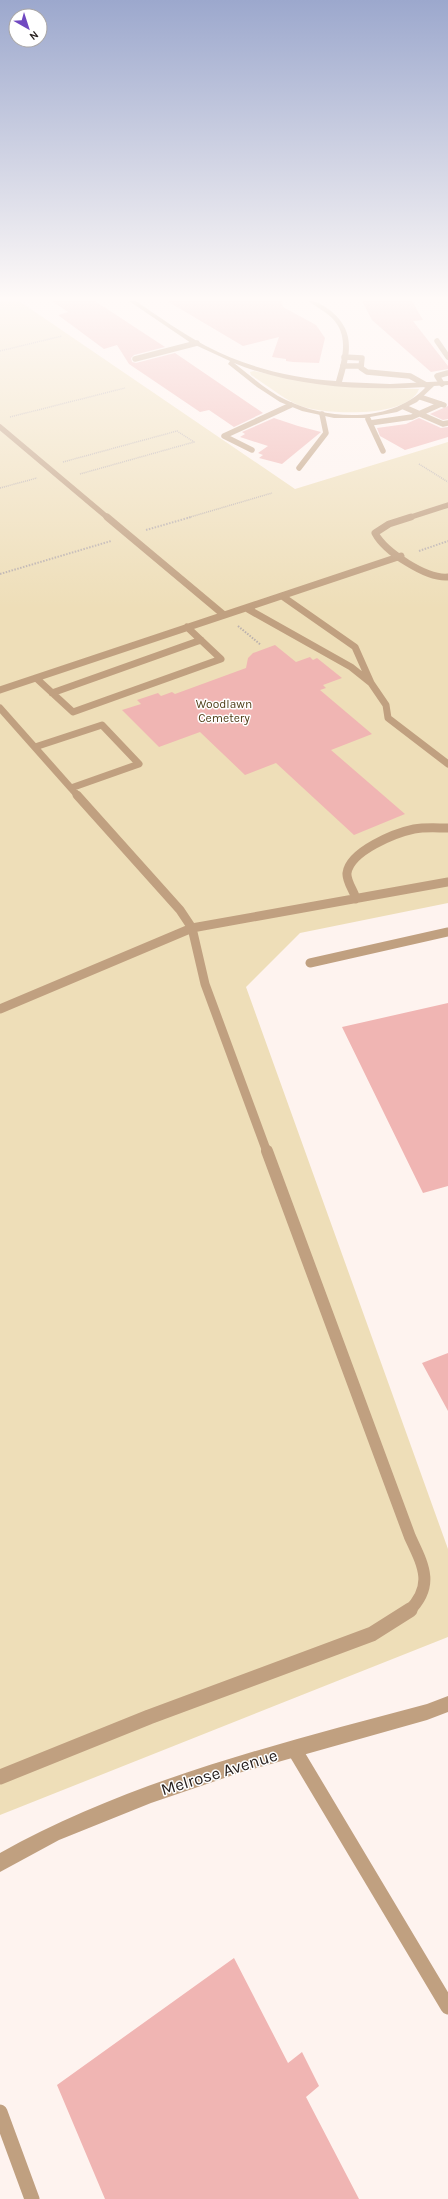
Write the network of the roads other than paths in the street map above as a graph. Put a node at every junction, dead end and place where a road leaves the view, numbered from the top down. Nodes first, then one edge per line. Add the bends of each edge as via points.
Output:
1 (409, 404) edge
2 (441, 404) joint
3 (291, 405) joint
4 (448, 406) edge
5 (404, 407) junction
6 (322, 414) junction
7 (420, 414) junction
8 (366, 415) junction
9 (370, 423) junction
10 (448, 423) edge
11 (0, 428) edge
12 (252, 450) dead end
13 (383, 451) dead end
14 (299, 468) dead end
15 (448, 505) edge
16 (401, 556) junction
17 (448, 578) edge
18 (282, 596) junction
19 (246, 608) junction
20 (224, 615) junction
21 (187, 627) junction
22 (201, 640) junction
23 (36, 678) junction
24 (371, 683) junction
25 (0, 690) edge
26 (52, 693) junction
27 (0, 708) edge
28 (35, 747) junction
29 (448, 764) edge
30 (71, 788) junction
31 (448, 828) edge
32 (448, 882) edge
33 (356, 899) junction
34 (192, 928) junction
35 (448, 932) edge
36 (310, 963) dead end
37 (0, 1009) edge
38 (448, 1704) edge
39 (294, 1749) junction
40 (0, 1777) edge
41 (0, 1863) edge
42 (448, 2007) edge
43 (0, 2112) edge
44 (32, 2199) edge

1 - 5 street
2 - 4 lane
2 - 7 lane
3 - 6 street
3 - 12 lane via 224,436
5 - 7 lane
5 - 8 street
6 - 8 street
6 - 14 lane via 326,433
7 - 9 lane via 404,419
7 - 10 lane via 443,424
8 - 9 lane
9 - 13 lane
11 - 20 lane
15 - 16 lane via 376,531 378,539
16 - 17 lane via 428,574
16 - 18 lane
18 - 19 lane
18 - 24 lane via 355,647
19 - 20 lane
19 - 24 lane via 350,667
20 - 21 lane
21 - 22 lane
21 - 23 lane
22 - 26 lane
22 - 26 lane via 221,659 73,712
23 - 25 lane
23 - 26 lane
24 - 29 lane via 386,705 388,718
27 - 28 lane
28 - 30 lane
28 - 30 lane via 102,725 139,764
30 - 34 lane via 180,910
31 - 33 lane via 414,829 359,854 350,862 347,873
32 - 33 lane
33 - 34 lane
34 - 37 lane
34 - 40 lane via 205,984 426,1580 421,1596 410,1610 372,1634 149,1717
35 - 36 lane
38 - 39 street, Melrose Avenue
39 - 41 street, Melrose Avenue via 194,1778 127,1802 60,1830
39 - 42 lane
43 - 44 lane

